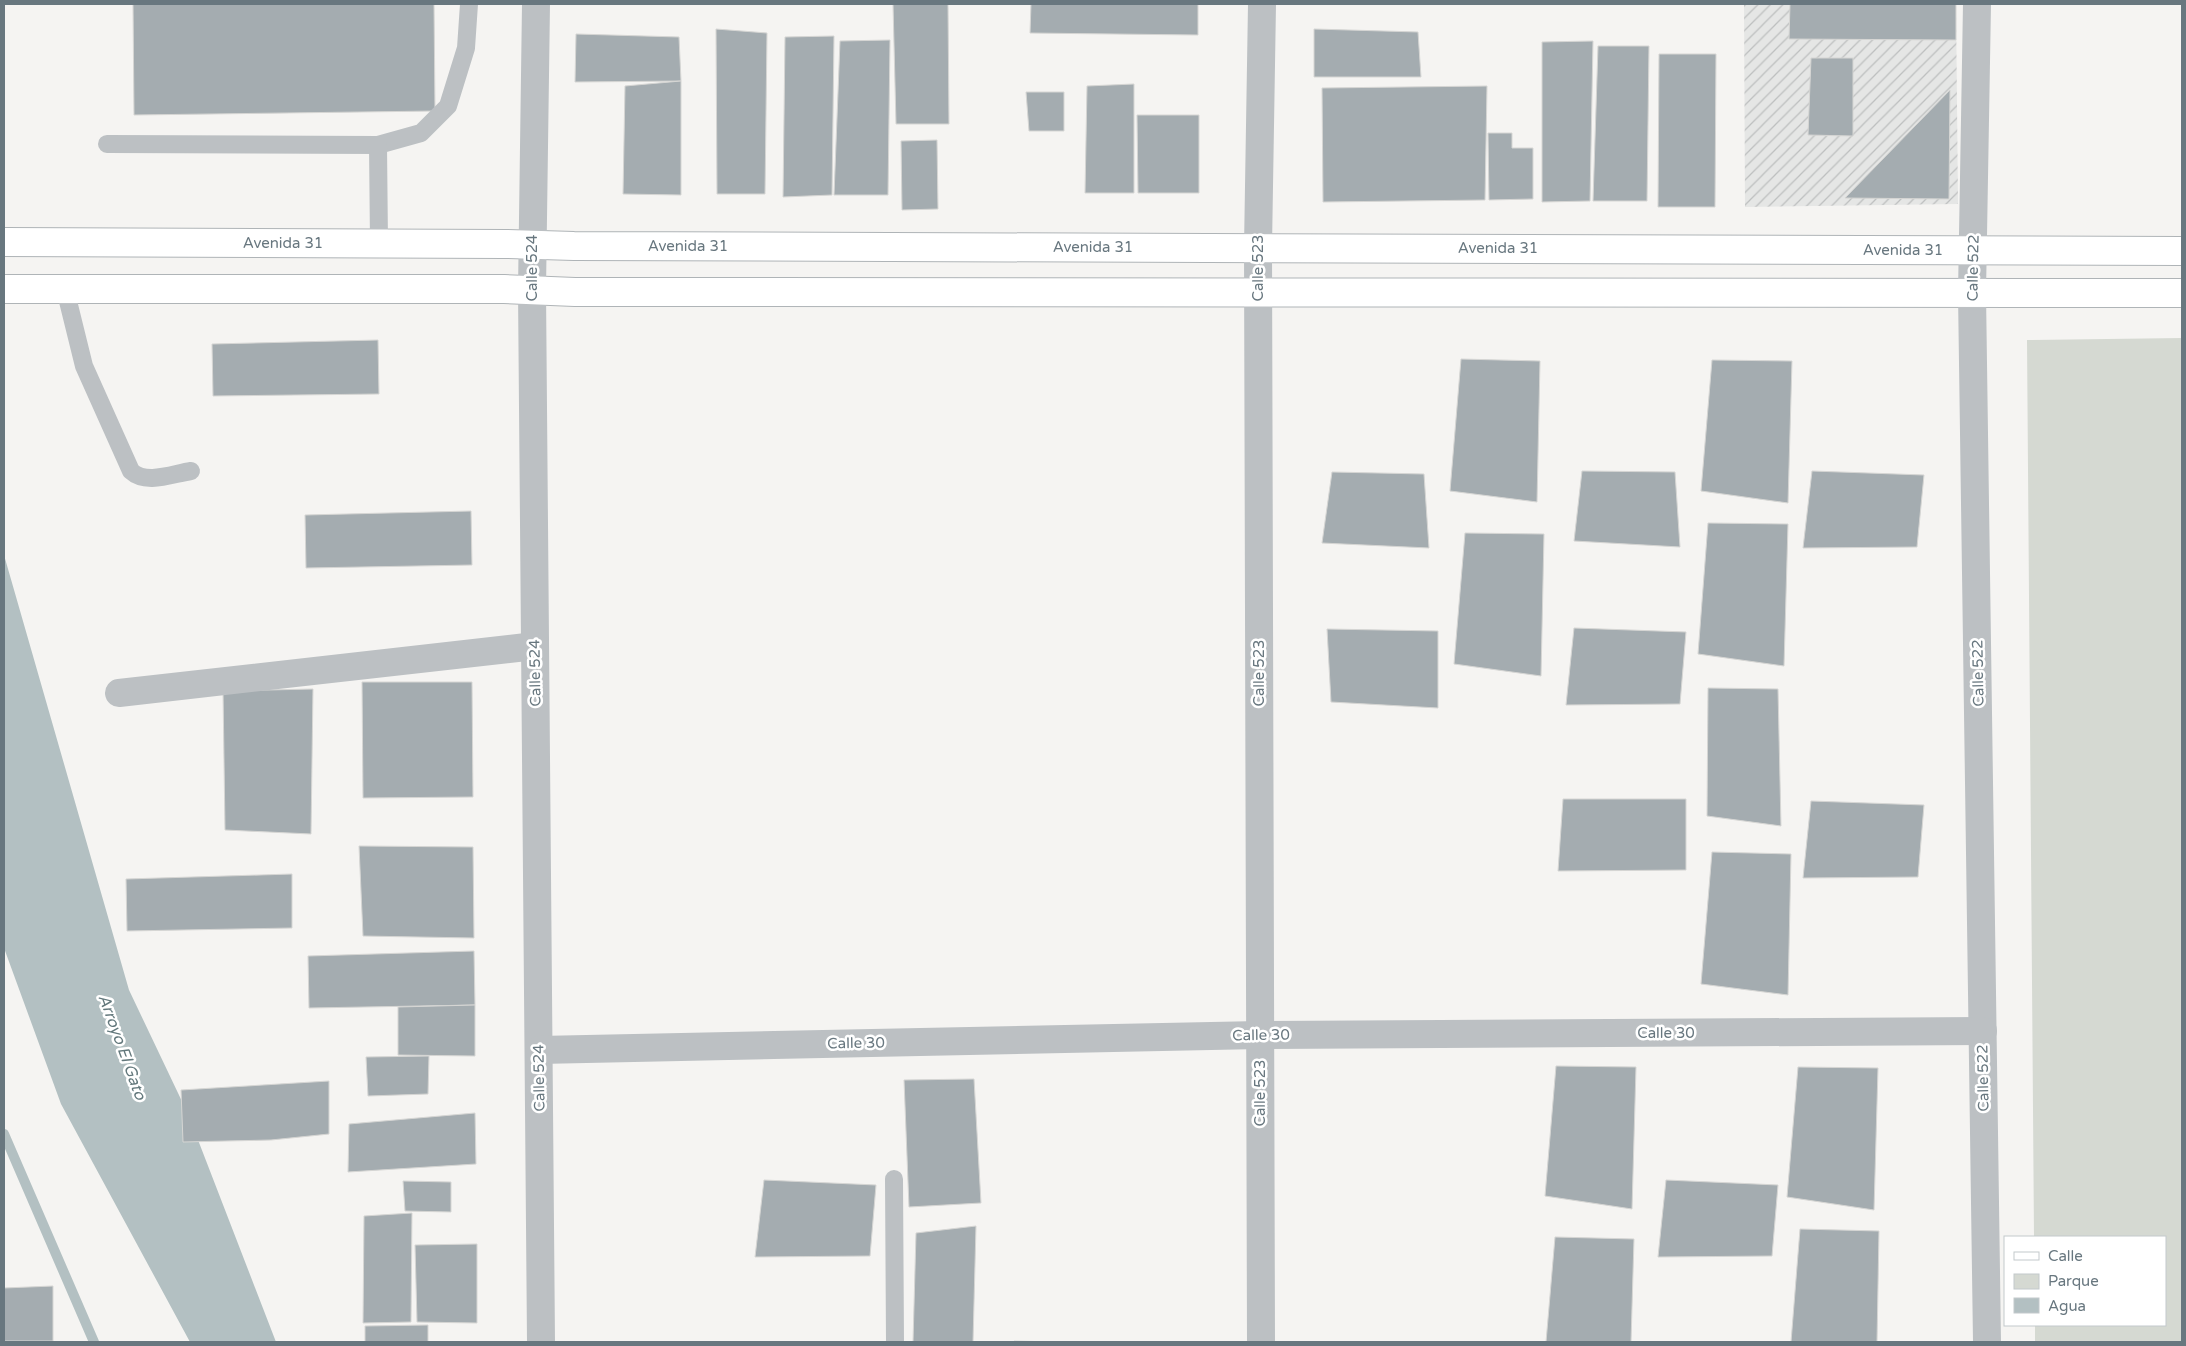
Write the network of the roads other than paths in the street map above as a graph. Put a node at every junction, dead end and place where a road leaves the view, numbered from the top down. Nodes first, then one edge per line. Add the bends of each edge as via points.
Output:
1 (469, 4) edge
2 (536, 4) edge
3 (1262, 4) edge
4 (1977, 4) edge
5 (107, 144) dead end
6 (378, 145) junction
7 (4, 242) edge
8 (379, 243) junction
9 (532, 244) junction
10 (1258, 247) junction
11 (1973, 250) junction
12 (2182, 251) edge
13 (4, 289) edge
14 (65, 289) junction
15 (532, 290) junction
16 (1258, 291) junction
17 (1972, 292) junction
18 (2182, 293) edge
19 (191, 471) dead end
20 (535, 646) junction
21 (119, 693) dead end
22 (1983, 1031) junction
23 (1260, 1035) junction
24 (539, 1050) junction
25 (894, 1179) dead end
26 (541, 1342) edge
27 (896, 1342) edge
28 (1261, 1342) edge
29 (1987, 1342) edge

1 - 6 lane via 466,48 448,106 421,133
2 - 9 street, Calle 524
3 - 10 street, Calle 523
4 - 11 street, Calle 522
5 - 6 lane
6 - 8 lane
7 - 8 main road, Avenida 31
8 - 9 main road, Avenida 31
9 - 10 main road, Avenida 31
9 - 15 street, Calle 524
10 - 11 main road, Avenida 31
10 - 16 street, Calle 523
11 - 12 main road, Avenida 31
11 - 17 street, Calle 522
13 - 14 main road
14 - 15 main road
14 - 19 lane via 84,366 131,471 138,477 149,478
15 - 16 main road
15 - 20 street, Calle 524
16 - 17 main road
16 - 23 street, Calle 523
17 - 18 main road
17 - 22 street, Calle 522
20 - 21 street
20 - 24 street, Calle 524
22 - 23 street, Calle 30
22 - 29 street, Calle 522
23 - 24 street, Calle 30
23 - 28 street, Calle 523
24 - 26 street, Calle 524
25 - 27 lane

